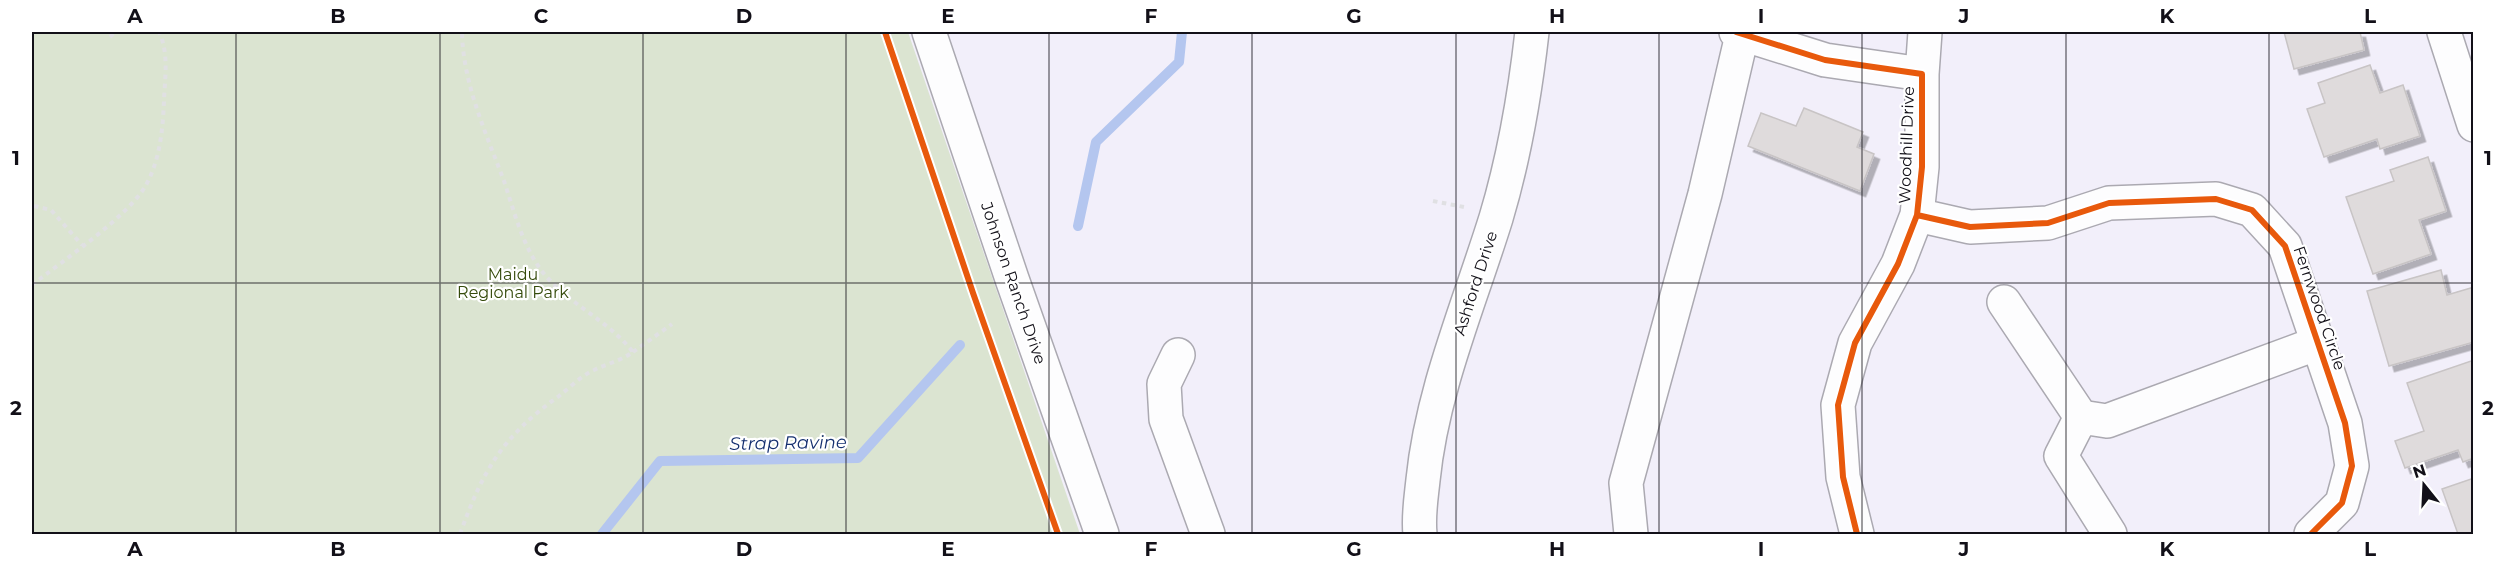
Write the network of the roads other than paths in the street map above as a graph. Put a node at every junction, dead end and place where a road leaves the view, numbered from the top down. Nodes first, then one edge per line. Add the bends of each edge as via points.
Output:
1 (929, 32) edge
2 (1532, 32) edge
3 (1929, 32) edge
4 (2444, 32) edge
5 (1739, 33) edge
6 (1922, 74) junction
7 (2474, 125) edge
8 (1917, 215) junction
9 (2004, 302) dead end
10 (2318, 343) junction
11 (1178, 355) dead end
12 (2081, 417) junction
13 (1102, 534) edge
14 (1208, 534) edge
15 (1420, 534) edge
16 (1630, 534) edge
17 (1857, 534) edge
18 (2110, 534) edge
19 (2311, 534) edge

1 - 13 street, Johnson Ranch Drive
2 - 15 street, Ashford Drive via 1515,145 1497,216 1441,385 1427,445
3 - 6 street
4 - 7 street
5 - 6 street, Woodhill Drive via 1825,60
5 - 16 street via 1702,205 1626,483
6 - 8 street, Woodhill Drive via 1922,167
8 - 10 street, Fernwood Circle via 1970,227 2048,223 2109,203 2216,199 2252,210 2286,246
8 - 17 street, Woodhill Drive via 1898,264 1855,343 1838,405 1843,477
9 - 12 street
10 - 12 street via 2108,421
10 - 19 street, Fernwood Circle via 2345,423 2352,466 2342,503
11 - 14 street via 1164,384 1166,419
12 - 18 street via 2061,456

